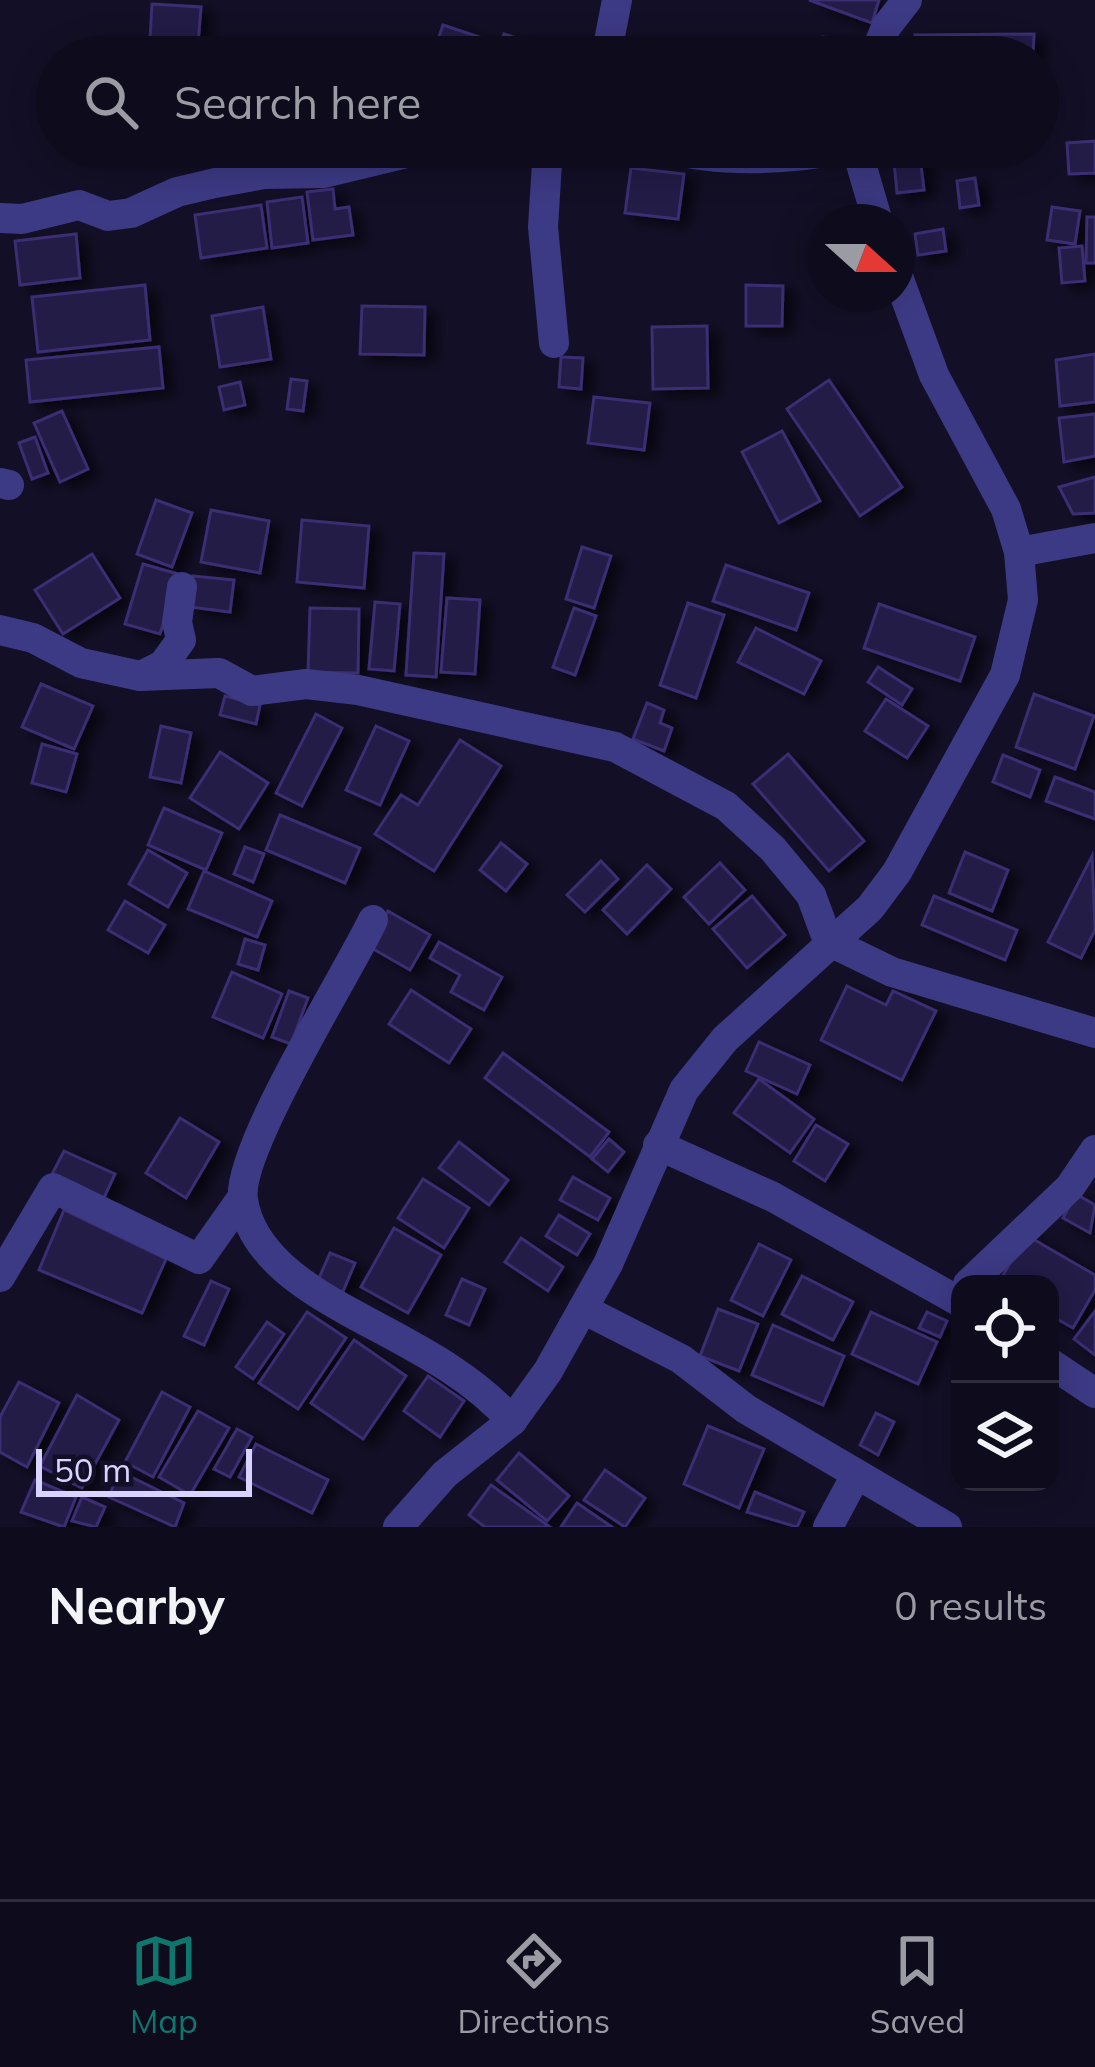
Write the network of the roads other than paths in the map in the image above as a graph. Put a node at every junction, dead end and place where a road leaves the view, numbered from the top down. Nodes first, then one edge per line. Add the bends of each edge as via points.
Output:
1 (616, 0) edge
2 (907, 0) edge
3 (610, 36) edge
4 (882, 36) edge
5 (345, 168) edge
6 (547, 168) edge
7 (862, 168) edge
8 (873, 204) edge
9 (0, 218) edge
10 (911, 312) edge
11 (554, 343) dead end
12 (1095, 538) edge
13 (1019, 552) junction
14 (182, 586) dead end
15 (0, 630) edge
16 (140, 676) junction
17 (373, 920) dead end
18 (828, 941) junction
19 (1095, 1033) edge
20 (658, 1145) junction
21 (1095, 1150) edge
22 (242, 1198) junction
23 (980, 1275) edge
24 (0, 1277) edge
25 (951, 1289) edge
26 (583, 1309) junction
27 (1059, 1369) edge
28 (1095, 1393) edge
29 (512, 1421) junction
30 (856, 1475) junction
31 (398, 1527) edge
32 (828, 1527) edge
33 (947, 1527) edge

1 - 3 street
2 - 4 street
5 - 9 street via 215,183 131,213 108,216 79,205
6 - 11 street via 543,227
7 - 8 street
10 - 13 street
12 - 13 street
13 - 18 street via 1023,600 1005,675 897,872 870,908
14 - 16 street via 182,640 163,665
15 - 16 street via 80,663
16 - 18 street via 219,673 252,691 306,684 358,690 615,747 726,806 811,896
17 - 22 street via 284,1090
18 - 19 street via 892,972
18 - 20 street via 724,1039 684,1090
20 - 25 street
20 - 26 street
21 - 23 street via 1070,1187
22 - 24 street via 199,1259 53,1188
22 - 29 street via 274,1261 480,1386
26 - 29 street
26 - 30 street via 682,1359 746,1409
27 - 28 street
29 - 31 street via 446,1474
30 - 32 street
30 - 33 street

